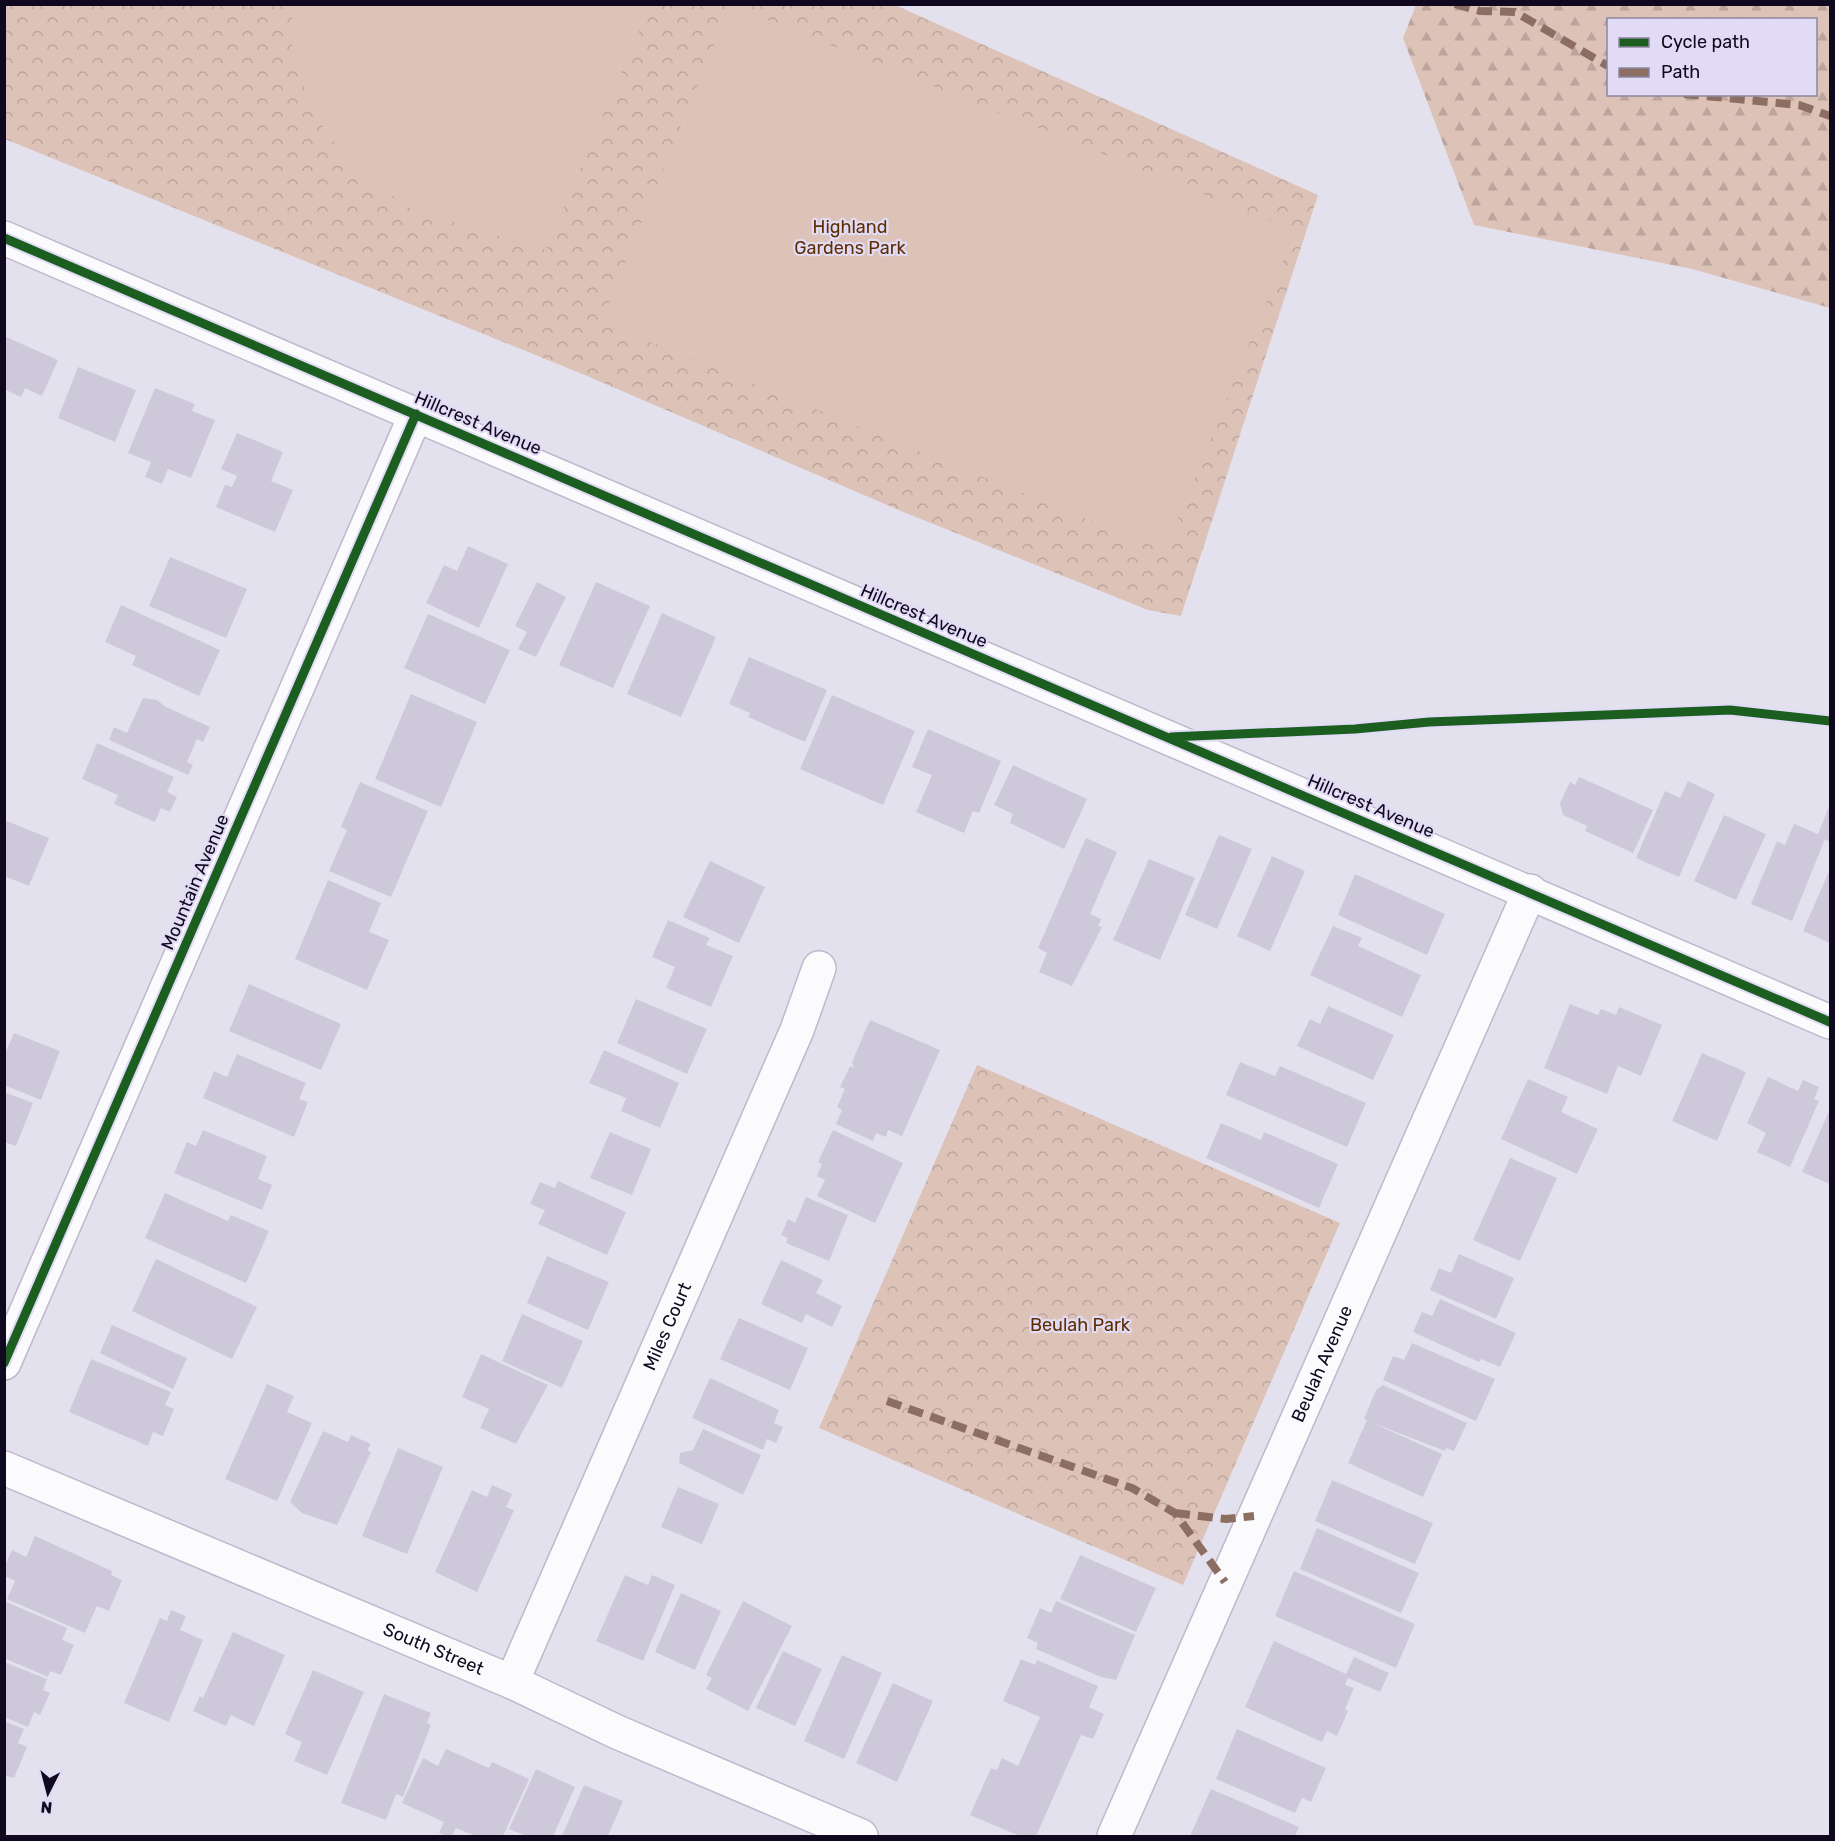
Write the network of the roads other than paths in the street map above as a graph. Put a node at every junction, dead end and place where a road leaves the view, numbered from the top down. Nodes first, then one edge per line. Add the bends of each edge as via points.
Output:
1 (4, 238) edge
2 (416, 414) junction
3 (1530, 891) junction
4 (819, 968) dead end
5 (1830, 1023) edge
6 (4, 1363) edge
7 (4, 1468) edge
8 (512, 1682) junction
9 (861, 1836) edge
10 (1114, 1836) edge

1 - 2 street, Hillcrest Avenue
2 - 3 street, Hillcrest Avenue via 902,626
2 - 6 street, Mountain Avenue
3 - 5 street, Hillcrest Avenue
3 - 10 street, Beulah Avenue
4 - 8 street, Miles Court via 797,1030
7 - 8 street, South Street
8 - 9 street, South Street via 617,1732

